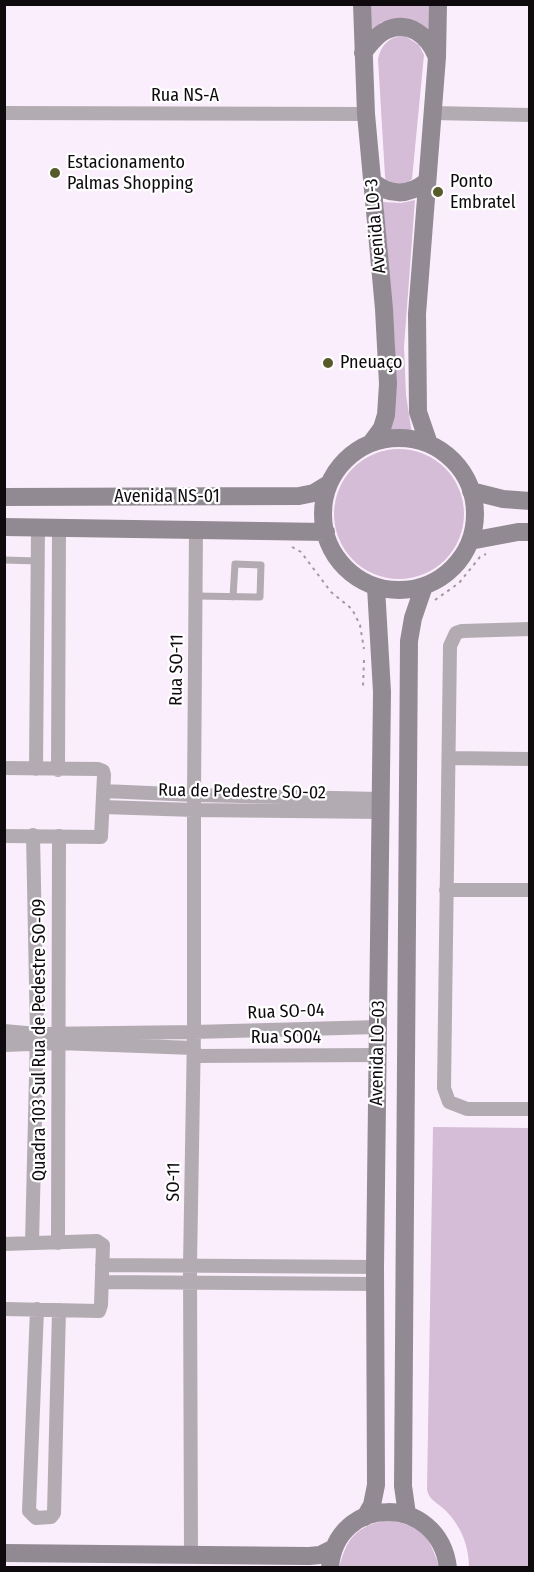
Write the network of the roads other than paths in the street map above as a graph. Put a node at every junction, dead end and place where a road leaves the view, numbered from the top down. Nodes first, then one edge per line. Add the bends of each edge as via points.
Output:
1 (362, 4) edge
2 (438, 4) edge
3 (363, 53) junction
4 (436, 57) junction
5 (4, 113) edge
6 (432, 113) junction
7 (366, 114) junction
8 (530, 115) edge
9 (372, 181) junction
10 (426, 182) junction
11 (371, 443) junction
12 (429, 444) junction
13 (327, 485) junction
14 (471, 491) junction
15 (4, 497) edge
16 (530, 501) edge
17 (4, 527) edge
18 (38, 527) junction
19 (59, 527) junction
20 (196, 529) junction
21 (326, 532) junction
22 (530, 532) edge
23 (470, 541) junction
24 (4, 560) edge
25 (38, 561) junction
26 (424, 586) junction
27 (376, 587) junction
28 (195, 596) junction
29 (233, 597) junction
30 (530, 629) edge
31 (449, 758) junction
32 (530, 759) edge
33 (4, 768) edge
34 (36, 769) junction
35 (58, 770) junction
36 (104, 791) junction
37 (194, 795) junction
38 (381, 805) junction
39 (103, 807) junction
40 (194, 810) junction
41 (33, 835) junction
42 (4, 836) edge
43 (59, 836) junction
44 (446, 890) junction
45 (530, 890) edge
46 (378, 1027) junction
47 (4, 1031) edge
48 (195, 1032) junction
49 (37, 1039) junction
50 (58, 1039) junction
51 (4, 1045) edge
52 (194, 1052) junction
53 (378, 1055) junction
54 (530, 1109) edge
55 (32, 1243) junction
56 (58, 1243) junction
57 (4, 1244) edge
58 (102, 1264) junction
59 (190, 1265) junction
60 (375, 1275) junction
61 (102, 1282) junction
62 (191, 1283) junction
63 (4, 1308) edge
64 (37, 1309) junction
65 (59, 1310) junction
66 (407, 1514) junction
67 (365, 1517) junction
68 (334, 1548) junction
69 (4, 1553) edge
70 (191, 1554) junction
71 (330, 1568) edge
72 (448, 1568) edge

1 - 3 street, Avenida LO-3
2 - 4 street
3 - 4 street via 387,30 405,27 422,34
3 - 7 street, Avenida LO-3
4 - 6 street
5 - 7 street, Rua NS-A
6 - 8 street
6 - 10 street
7 - 9 street, Avenida LO-3
9 - 10 street via 399,193 417,189
9 - 11 street, Avenida LO-3 via 388,384 386,415
10 - 12 street via 416,354 418,412
11 - 12 street via 410,438
11 - 13 street via 350,456
12 - 14 street via 450,457
13 - 15 street, Avenida NS-01 via 319,492 299,496
13 - 21 street
14 - 16 street
14 - 23 street via 475,524
17 - 18 street, Avenida NS-01
18 - 19 street, Avenida NS-01
18 - 25 street
19 - 20 street, Avenida NS-01
19 - 35 street
20 - 21 street, Avenida NS-01
20 - 28 street, Rua SO-11
21 - 27 street via 330,547 344,567
22 - 23 street
23 - 26 street via 455,568
24 - 25 lane
25 - 34 street
26 - 27 street via 411,590
26 - 66 street, Avenida LO-03 via 409,641 408,689 403,1486
27 - 38 street, Avenida LO-03 via 382,688
28 - 29 lane
28 - 37 street, Rua SO-11
29 - 29 lane via 260,597 261,565 235,564
30 - 31 street via 468,629 454,636 450,646
31 - 32 street
31 - 44 street
33 - 34 street
34 - 35 street
35 - 36 street via 102,770
36 - 37 street, Rua de Pedestre SO-02
36 - 39 street
37 - 38 street, Rua de Pedestre SO-02
37 - 40 street, Rua SO-11
38 - 40 street, Rua de Pedestre SO-02
38 - 46 street, Avenida LO-03
39 - 40 street, Rua de Pedestre SO-02
39 - 43 street via 101,837
40 - 48 street, SO-11
41 - 42 street
41 - 43 street
41 - 49 street, Quadra 103 Sul Rua de Pedestre SO-09
43 - 50 street, Quadra 103 Sul Rua de Pedestre SO-09
44 - 45 street
44 - 54 street via 444,1088 449,1102 467,1109
46 - 48 street, Rua SO-04
46 - 53 street, Avenida LO-03
47 - 49 street
48 - 50 street, Rua SO-04
48 - 52 street, SO-11
49 - 50 street
49 - 51 street
49 - 55 street, Quadra 103 Sul Rua de Pedestre SO-09
50 - 52 street, Rua SO04
50 - 56 street, Quadra 103 Sul Rua de Pedestre SO-09
52 - 53 street, Rua SO04
52 - 59 street, SO-11
53 - 60 street, Avenida LO-03
55 - 56 street
55 - 57 street
56 - 58 street via 100,1242
58 - 59 street
58 - 61 street
59 - 60 street
59 - 62 street, SO-11
60 - 62 street
60 - 67 street, Avenida LO-03 via 376,1485
61 - 62 street
61 - 65 street via 99,1311
62 - 70 street, SO-11
63 - 64 street
64 - 65 street
64 - 65 street via 29,1510 36,1518 54,1515
66 - 67 street via 383,1511
66 - 72 street via 427,1525 438,1537
67 - 68 street via 348,1528
68 - 70 street via 309,1556
68 - 71 street
69 - 70 street

